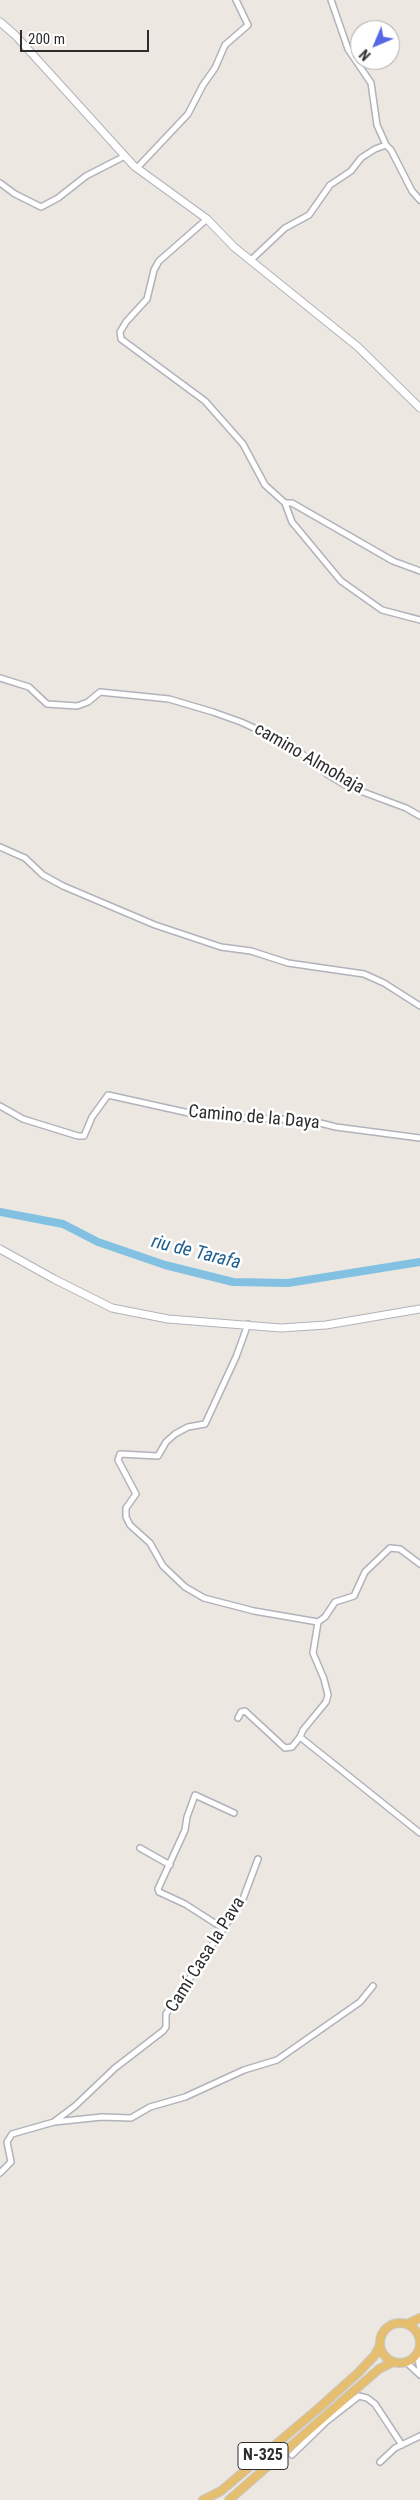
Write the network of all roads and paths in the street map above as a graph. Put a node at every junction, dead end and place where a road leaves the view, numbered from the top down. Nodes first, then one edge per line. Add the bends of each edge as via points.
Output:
1 (236, 0) edge
2 (331, 0) edge
3 (0, 22) edge
4 (386, 146) junction
5 (125, 156) junction
6 (137, 168) junction
7 (0, 183) edge
8 (420, 200) edge
9 (207, 219) junction
10 (251, 260) junction
11 (420, 408) edge
12 (285, 503) junction
13 (420, 571) edge
14 (420, 620) edge
15 (0, 678) edge
16 (420, 816) edge
17 (0, 848) edge
18 (420, 1006) edge
19 (0, 1106) edge
20 (420, 1138) edge
21 (0, 1249) edge
22 (420, 1309) edge
23 (248, 1324) junction
24 (420, 1564) edge
25 (318, 1622) junction
26 (238, 1718) dead end
27 (300, 1737) junction
28 (234, 1813) dead end
29 (420, 1833) edge
30 (140, 1848) dead end
31 (258, 1859) dead end
32 (170, 1865) junction
33 (224, 1929) junction
34 (373, 1986) dead end
35 (54, 2122) junction
36 (0, 2174) edge
37 (420, 2318) edge
38 (406, 2324) junction
39 (420, 2341) edge
40 (380, 2345) junction
41 (417, 2352) junction
42 (393, 2362) junction
43 (406, 2362) junction
44 (420, 2370) edge
45 (420, 2375) edge
46 (420, 2436) edge
47 (402, 2445) junction
48 (292, 2455) dead end
49 (380, 2462) dead end
50 (203, 2500) edge
51 (229, 2500) edge

1 - 6 street via 248,25 225,45 188,114
2 - 4 street via 348,50 371,83 377,125
3 - 5 main road
4 - 8 street
4 - 10 street via 367,153 351,171 330,185 309,216 286,228
5 - 6 main road
5 - 7 street via 86,176 41,207
6 - 9 main road
9 - 10 main road
9 - 12 street via 159,260 147,299 126,322 120,337 205,401 247,450 270,491
10 - 11 main road via 358,347
12 - 13 street via 292,503 393,561
12 - 14 street via 292,522 341,581 382,610
15 - 16 street, camino Almohaja via 29,687 47,704 77,706 100,692 169,699 213,712 292,745 347,786
17 - 18 street via 24,858 43,875 63,886 155,925 221,947 251,951 288,963 364,974
19 - 20 street, Camino de la Daya via 24,1119 78,1136 84,1136 92,1117 108,1095 207,1117 308,1120
21 - 23 main road via 112,1308 168,1319
22 - 23 main road via 326,1325 281,1328
23 - 25 street via 205,1424 188,1427 175,1434 158,1456 120,1454 118,1460 136,1494 126,1508 126,1517 150,1543 163,1566 185,1587 204,1598
24 - 25 street via 400,1549 386,1550 365,1572 354,1596 335,1602
25 - 27 street via 313,1653 328,1695
26 - 27 street via 245,1711 286,1748 292,1747
27 - 29 street
28 - 32 street via 195,1795
30 - 32 street
31 - 33 street, Camí Casa la Pava via 243,1899
32 - 33 street via 159,1892
33 - 35 street, Camí Casa la Pava via 166,2014 163,2031
34 - 35 street via 360,2002 277,2060 244,2070 180,2099 150,2107 131,2118 102,2117
35 - 36 street via 12,2134 7,2142 11,2162
37 - 38 highway, N-325
38 - 39 highway via 417,2333
38 - 40 highway, N-325 via 386,2329
39 - 41 highway
40 - 42 highway via 384,2355
40 - 50 highway, N-325 via 375,2355 320,2407 221,2491
41 - 43 highway
41 - 44 street
42 - 43 highway
42 - 51 highway, N-325 via 379,2370
43 - 45 street
46 - 47 street
47 - 48 street via 375,2404 359,2396
47 - 49 street

